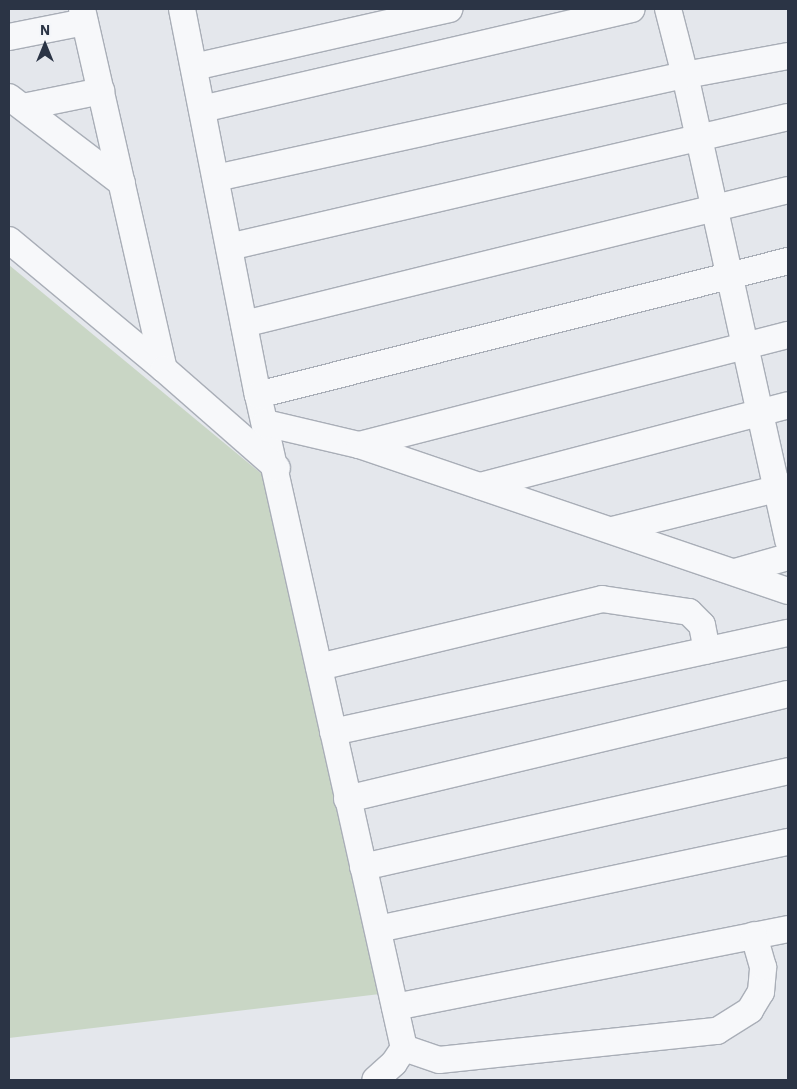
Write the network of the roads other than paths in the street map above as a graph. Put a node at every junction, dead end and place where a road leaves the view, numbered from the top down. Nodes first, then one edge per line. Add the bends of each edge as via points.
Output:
1 (182, 9) edge
2 (450, 9) edge
3 (631, 9) edge
4 (668, 9) edge
5 (597, 12) edge
6 (84, 15) edge
7 (536, 19) edge
8 (9, 38) edge
9 (788, 56) edge
10 (194, 67) junction
11 (685, 75) junction
12 (101, 90) junction
13 (16, 102) edge
14 (202, 109) junction
15 (788, 117) edge
16 (700, 137) junction
17 (216, 178) junction
18 (122, 183) junction
19 (788, 190) edge
20 (715, 208) junction
21 (9, 240) edge
22 (229, 247) junction
23 (788, 261) edge
24 (730, 276) junction
25 (244, 324) junction
26 (788, 335) edge
27 (745, 346) junction
28 (164, 368) junction
29 (258, 395) junction
30 (788, 406) edge
31 (760, 412) junction
32 (265, 423) junction
33 (359, 445) junction
34 (277, 468) junction
35 (480, 486) junction
36 (782, 487) edge
37 (612, 530) junction
38 (788, 541) edge
39 (788, 557) edge
40 (735, 572) junction
41 (788, 591) edge
42 (788, 633) edge
43 (707, 651) junction
44 (318, 667) junction
45 (788, 694) edge
46 (333, 732) junction
47 (788, 771) edge
48 (347, 798) junction
49 (788, 842) edge
50 (363, 867) junction
51 (378, 929) junction
52 (788, 929) edge
53 (754, 935) junction
54 (395, 1007) junction
55 (404, 1048) junction
56 (375, 1080) edge

1 - 10 street
2 - 10 street
3 - 5 street
4 - 11 street
5 - 7 street
6 - 8 street
6 - 12 street
7 - 14 street
9 - 11 street
10 - 14 street
11 - 16 street
11 - 17 street
12 - 13 street
12 - 18 street
13 - 18 street
14 - 17 street
15 - 16 street
16 - 20 street
16 - 22 street
17 - 22 street
18 - 28 street
19 - 20 street
20 - 24 street
20 - 25 street
21 - 28 street
22 - 25 street
23 - 24 street
24 - 27 street
24 - 29 street
25 - 29 street
26 - 27 street
27 - 31 street
27 - 33 street
28 - 34 street
29 - 32 street
30 - 31 street
31 - 35 street
31 - 36 street
32 - 33 street
32 - 34 street
33 - 35 street
34 - 44 street
35 - 37 street
36 - 37 street
36 - 38 street
37 - 40 street
39 - 40 street
40 - 41 street
42 - 43 street
43 - 44 street via 702,625 689,612 622,599 602,599
43 - 46 street
44 - 46 street
45 - 48 street
46 - 48 street
47 - 50 street
48 - 50 street
49 - 51 street
50 - 51 street
51 - 54 street
52 - 53 street
53 - 54 street
53 - 55 street via 762,967 761,992 750,1010 716,1031 439,1060
54 - 55 street
55 - 56 street via 394,1063

